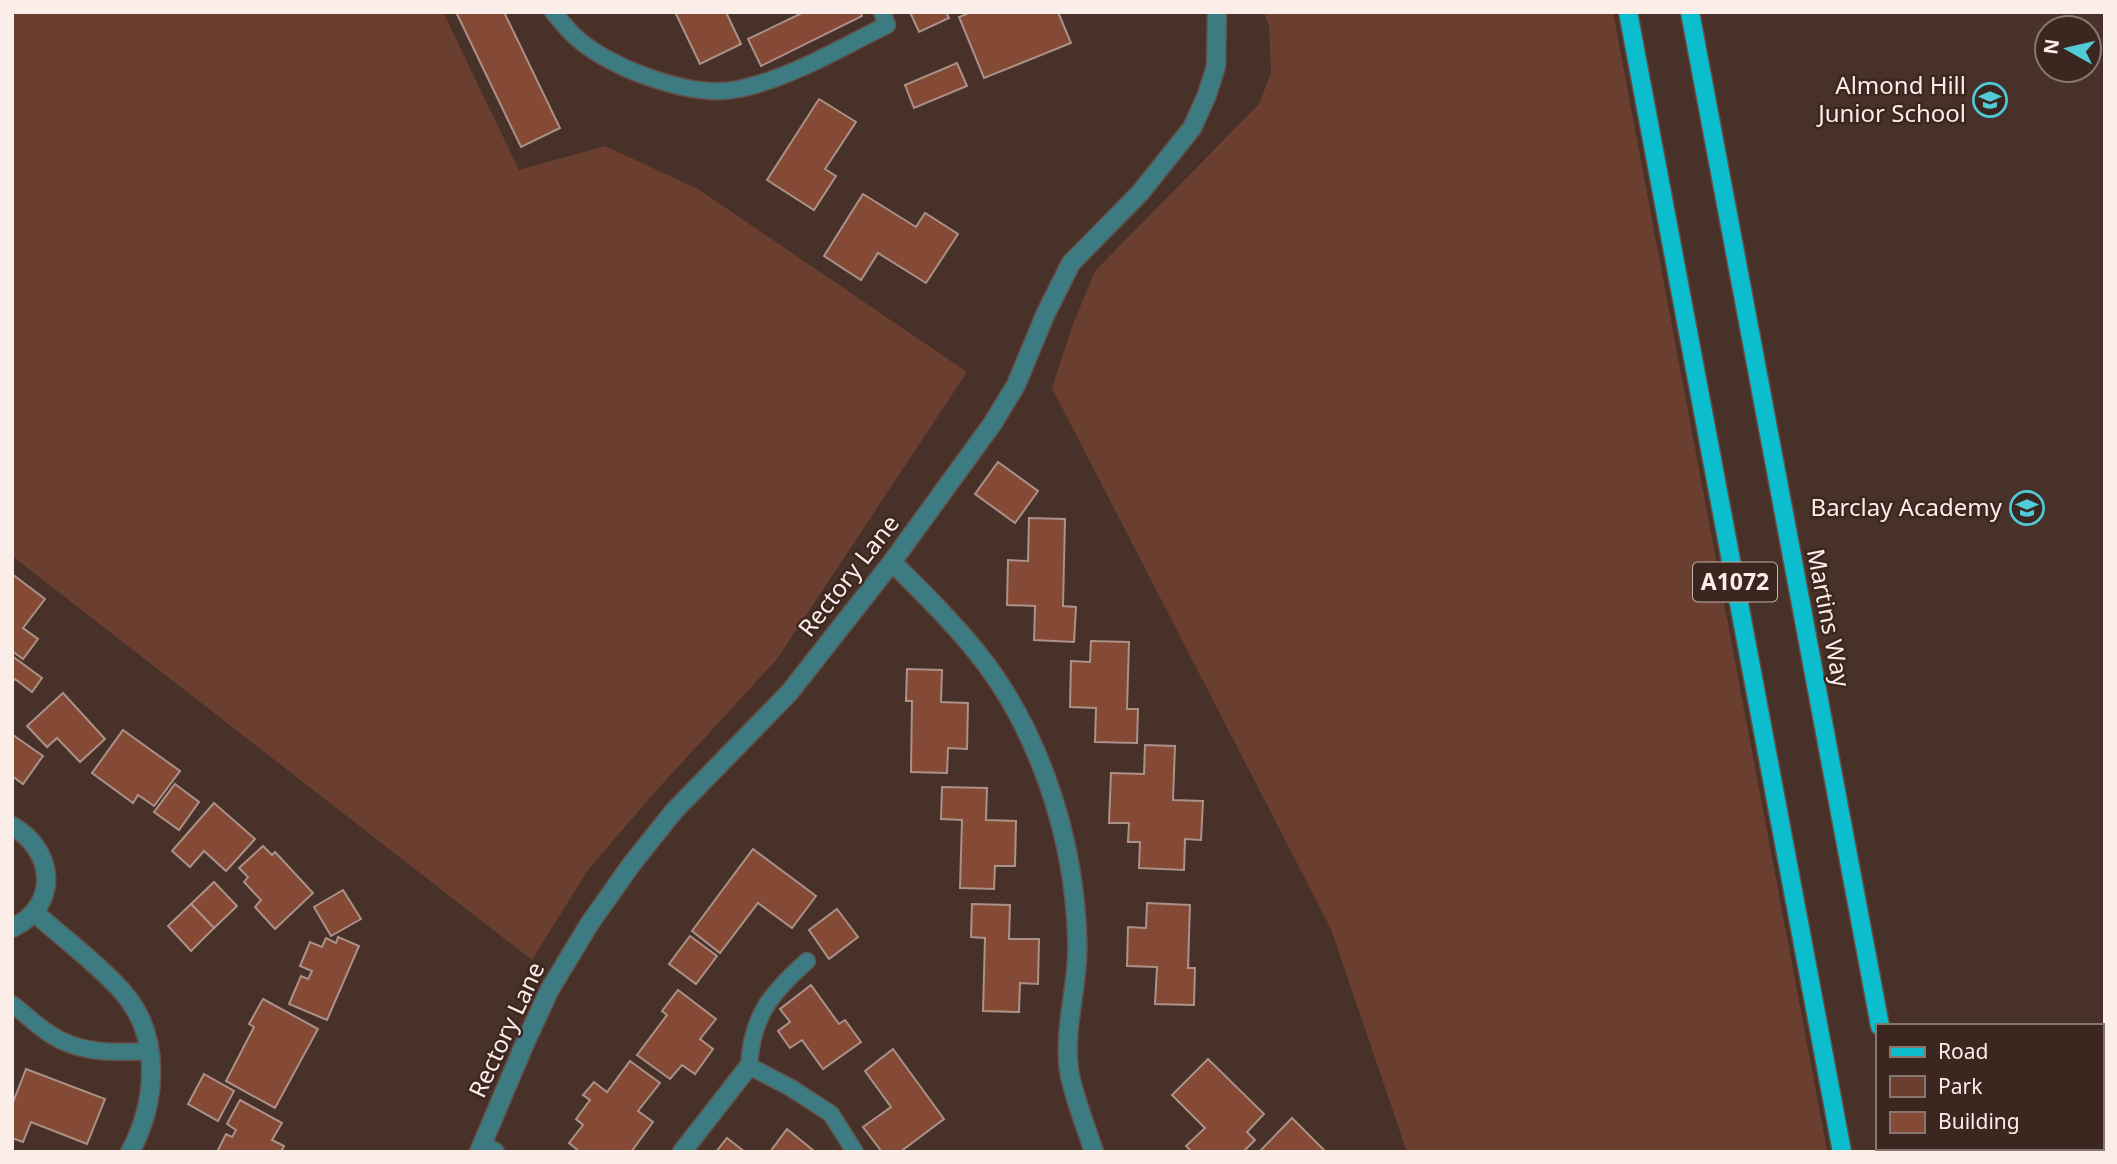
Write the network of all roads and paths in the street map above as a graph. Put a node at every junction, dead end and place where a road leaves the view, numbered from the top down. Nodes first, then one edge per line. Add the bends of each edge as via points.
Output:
1 (553, 12) edge
2 (881, 12) edge
3 (1217, 12) edge
4 (1628, 12) edge
5 (1690, 12) edge
6 (892, 562) junction
7 (12, 826) edge
8 (34, 912) junction
9 (12, 928) edge
10 (807, 961) dead end
11 (12, 1004) edge
12 (1880, 1024) edge
13 (149, 1051) junction
14 (749, 1066) junction
15 (485, 1149) edge
16 (130, 1152) edge
17 (682, 1152) edge
18 (855, 1152) edge
19 (1094, 1152) edge
20 (1842, 1152) edge

1 - 2 lane via 579,40 639,74 710,92 777,78 887,25
3 - 6 street, Rectory Lane via 1216,66 1192,128 1140,193 1071,263 1010,395
4 - 20 main road, A1072
5 - 12 main road, Martins Way / A1072
6 - 15 street, Rectory Lane via 789,693 674,811 590,923 550,989
6 - 19 street via 987,666 1033,747 1052,799 1068,858 1076,915 1069,1070
7 - 8 street via 27,834 45,863 47,880
8 - 9 street
8 - 13 street via 122,991 147,1036
10 - 14 lane via 769,999 751,1042
11 - 13 lane via 49,1034 70,1044 113,1053
13 - 16 street via 151,1087 146,1115
14 - 17 street
14 - 18 lane via 831,1114

